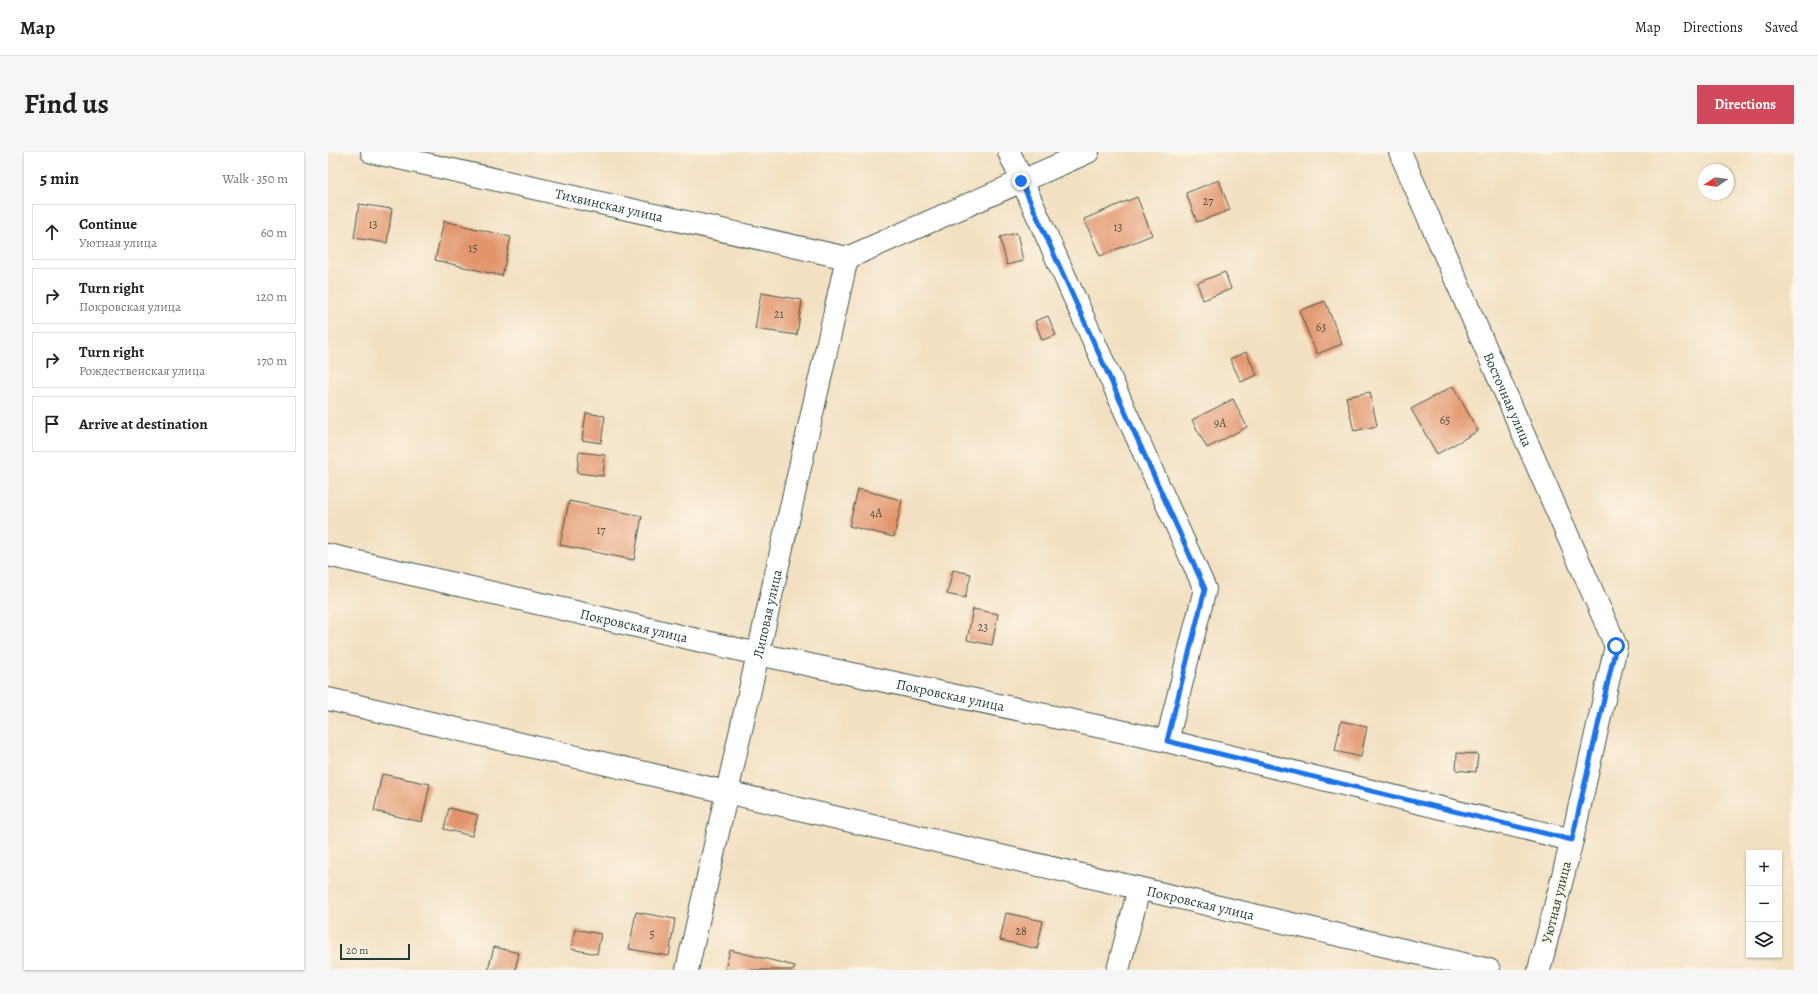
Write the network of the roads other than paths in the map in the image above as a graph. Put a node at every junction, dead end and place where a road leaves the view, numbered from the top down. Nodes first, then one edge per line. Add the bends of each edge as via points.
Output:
1 (372, 152) edge
2 (1009, 152) edge
3 (1088, 152) edge
4 (1400, 152) edge
5 (454, 161) edge
6 (1021, 181) junction
7 (847, 258) junction
8 (328, 555) edge
9 (1616, 646) joint
10 (758, 654) junction
11 (329, 703) edge
12 (1167, 741) junction
13 (727, 792) junction
14 (1572, 840) junction
15 (1139, 889) junction
16 (687, 970) edge
17 (1118, 970) edge
18 (1489, 970) edge
19 (1539, 970) edge

1 - 5 street, Тихвинская улица
2 - 6 street
3 - 6 street
4 - 9 street, Восточная улица
5 - 7 street, Тихвинская улица
6 - 7 street
6 - 12 street via 1205,589
7 - 10 street, Липовая улица
8 - 10 street, Покровская улица
9 - 14 street, Уютная улица
10 - 12 street, Покровская улица
10 - 13 street, Липовая улица
11 - 13 street, Покровская улица
12 - 14 street, Покровская улица
13 - 15 street, Покровская улица
13 - 16 street, Липовая улица
14 - 19 street, Уютная улица
15 - 17 street
15 - 18 street, Покровская улица

